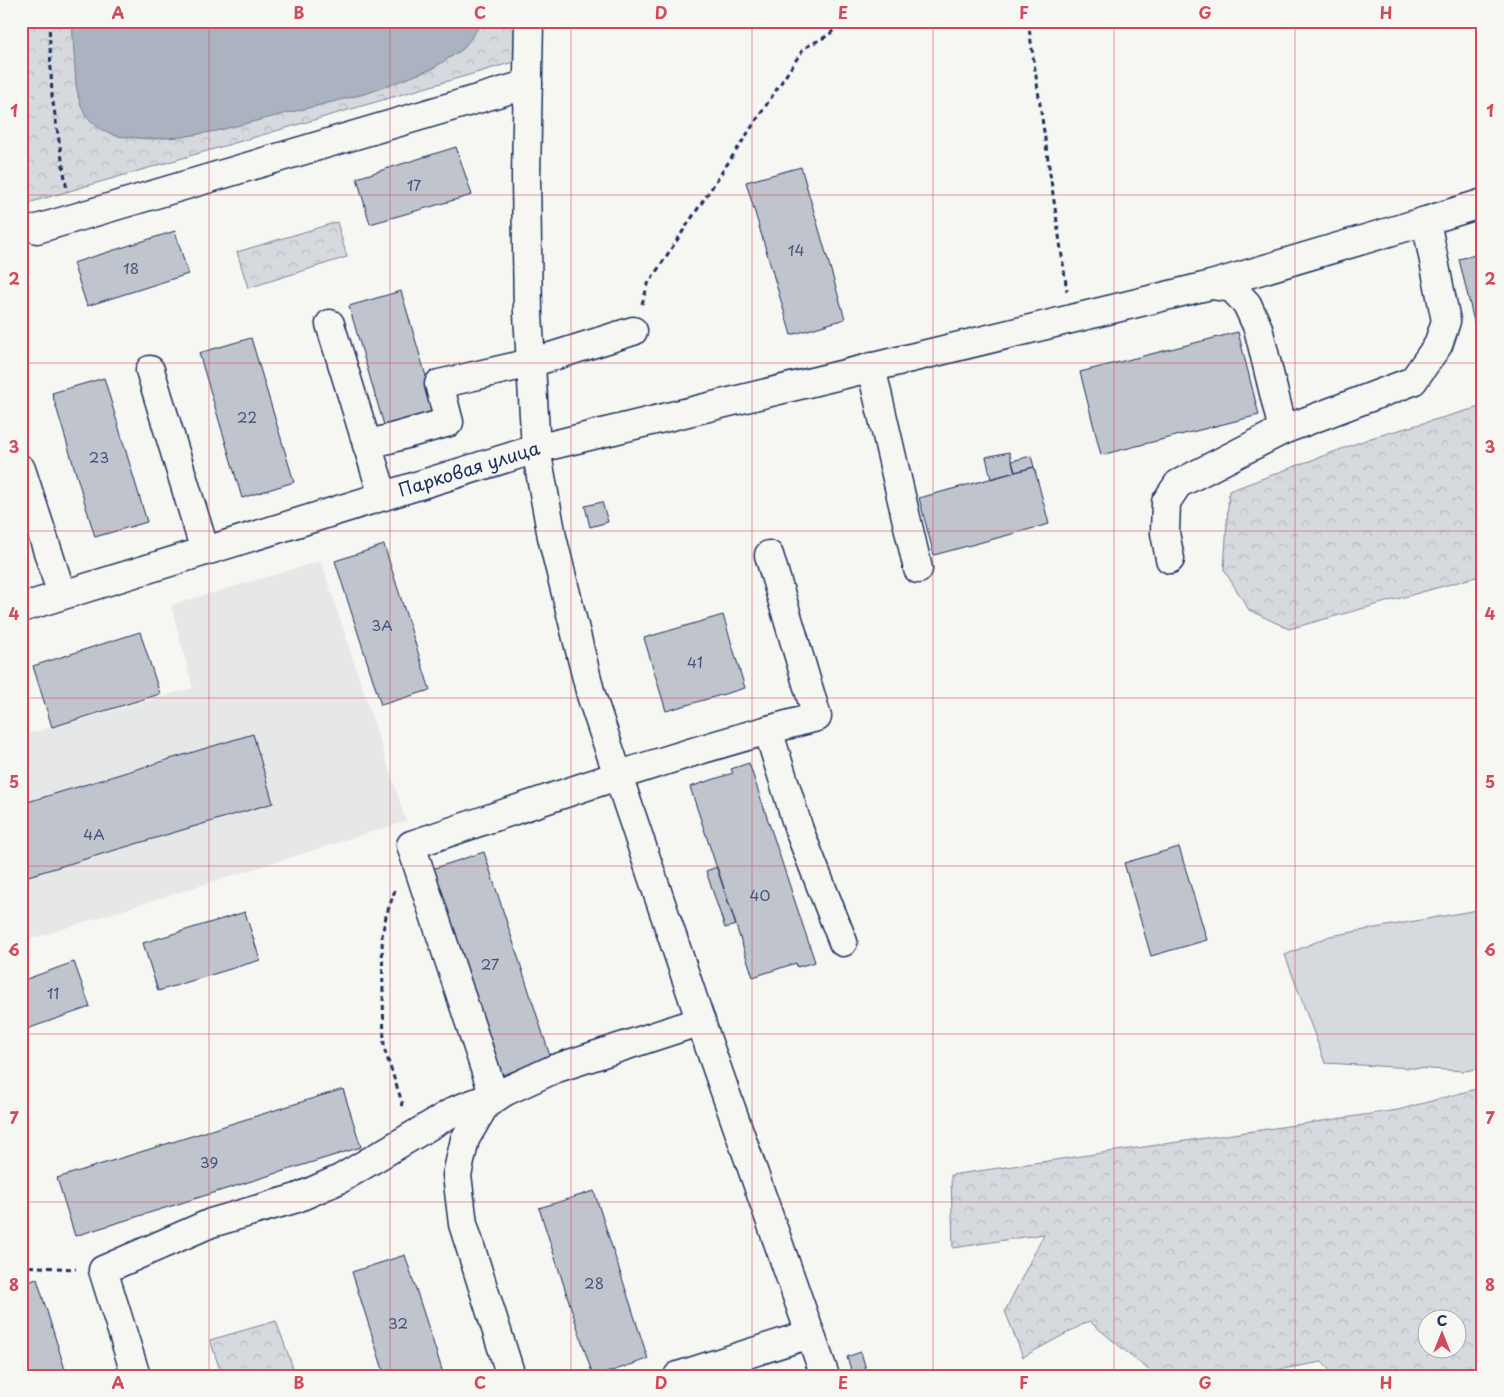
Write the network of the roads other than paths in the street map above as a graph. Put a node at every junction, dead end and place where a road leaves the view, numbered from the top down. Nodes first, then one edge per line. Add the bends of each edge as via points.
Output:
1 (528, 21) edge
2 (528, 84) junction
3 (1483, 203) edge
4 (1426, 221) junction
5 (37, 229) dead end
6 (1211, 285) junction
7 (330, 324) dead end
8 (633, 331) road end
9 (531, 364) junction
10 (871, 367) junction
11 (150, 370) dead end
12 (1283, 430) junction
13 (367, 445) junction
14 (536, 449) junction
15 (21, 468) edge
16 (383, 496) junction
17 (205, 551) junction
18 (769, 555) dead end
19 (1170, 560) dead end
20 (918, 569) dead end
21 (62, 595) junction
22 (21, 608) edge
23 (768, 730) junction
24 (618, 776) junction
25 (843, 942) dead end
26 (701, 1021) junction
27 (499, 1094) junction
28 (810, 1334) junction
29 (136, 1376) edge
30 (511, 1376) edge
31 (678, 1376) edge
32 (825, 1376) edge

1 - 2 street, Парковая улица
2 - 5 street
2 - 9 street, Парковая улица via 526,177
3 - 4 street
4 - 6 street
4 - 12 street via 1446,321 1438,345 1413,381
6 - 10 street
6 - 12 street via 1232,288 1248,304 1258,328
7 - 13 street
8 - 9 street
9 - 13 street via 439,384 449,422
9 - 14 street, Парковая улица
10 - 14 street
10 - 20 street
11 - 17 street
12 - 19 street via 1178,484 1166,502 1165,533
13 - 16 street
14 - 16 street, Парковая улица
14 - 24 street via 552,537 589,686
15 - 21 street
16 - 17 street, Парковая улица
17 - 21 street, Парковая улица
18 - 23 street via 817,717
21 - 22 street, Парковая улица
23 - 24 street
23 - 25 street via 799,830
24 - 26 street
24 - 27 street via 411,845
26 - 27 street via 554,1069
26 - 28 street
27 - 29 street via 456,1110 340,1179 297,1198 211,1222 103,1270
27 - 30 street via 485,1105 465,1139 457,1175 463,1224
28 - 31 street
28 - 32 street

